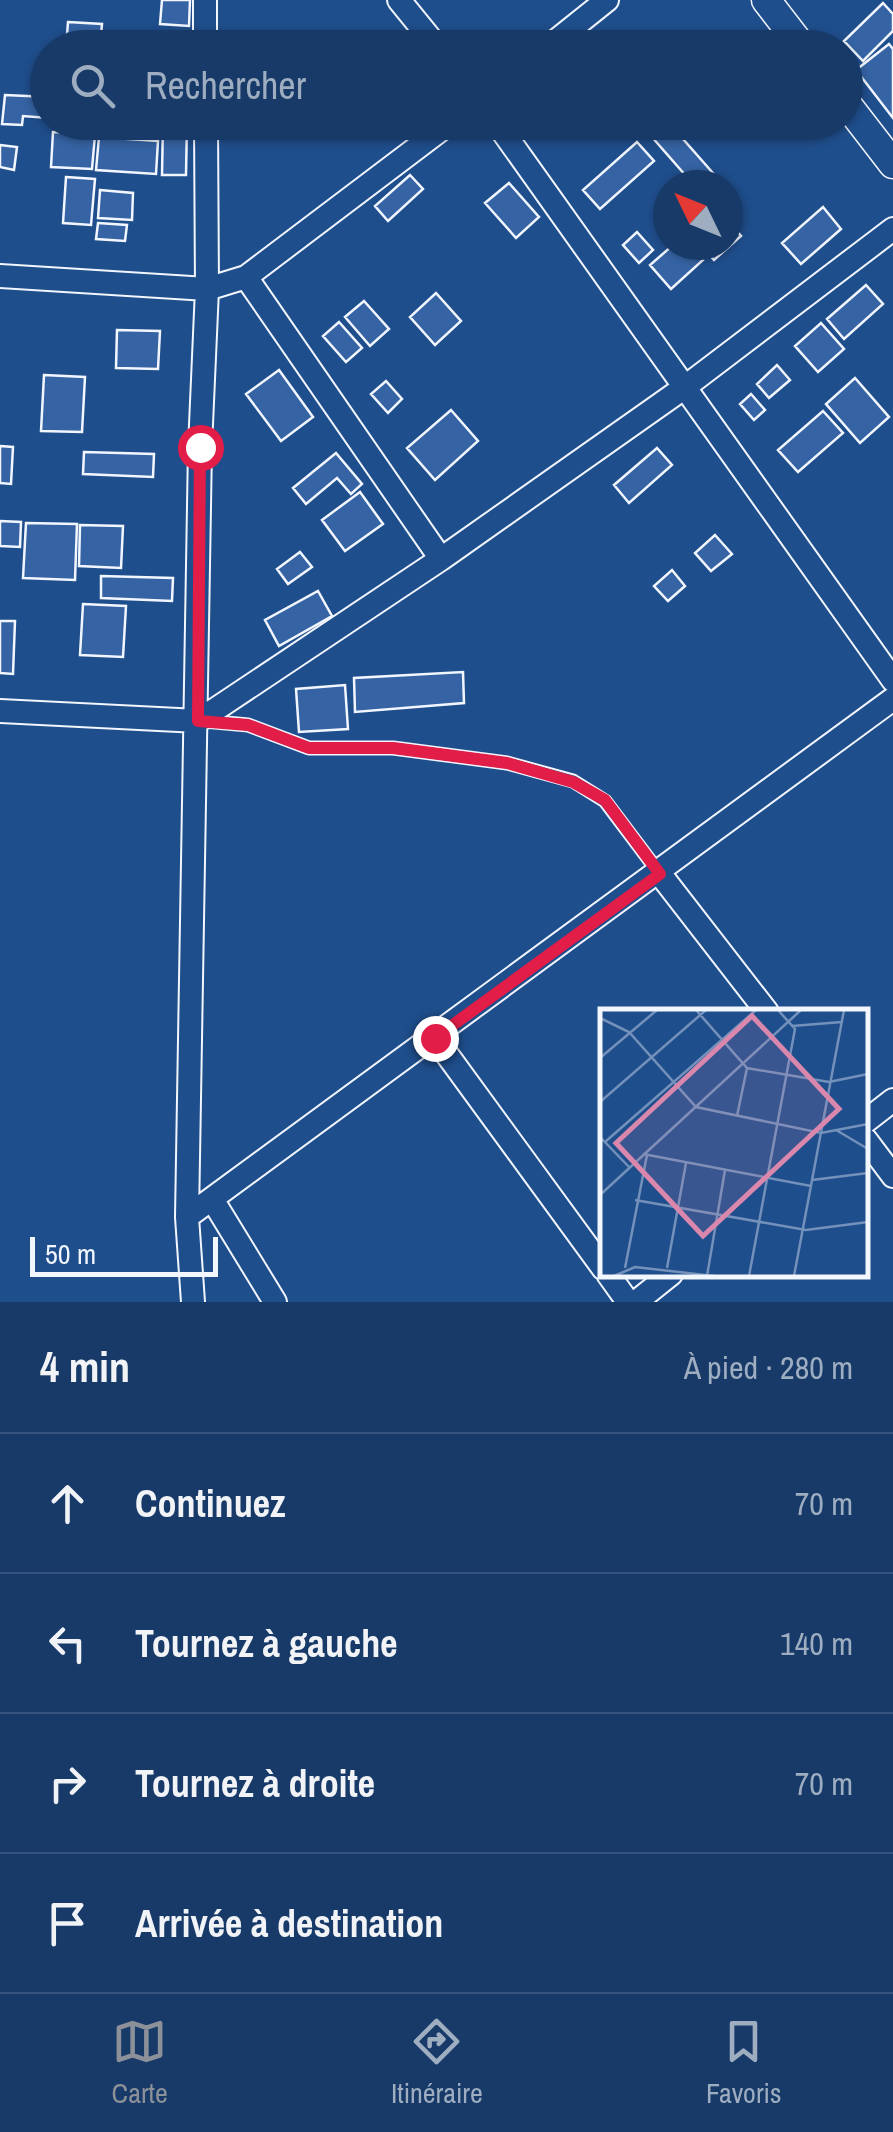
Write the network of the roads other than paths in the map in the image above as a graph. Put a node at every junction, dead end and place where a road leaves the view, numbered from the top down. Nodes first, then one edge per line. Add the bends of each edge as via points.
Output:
1 (205, 0) edge
2 (399, 0) edge
3 (607, 0) edge
4 (766, 0) edge
5 (205, 30) edge
6 (423, 30) edge
7 (570, 30) edge
8 (789, 30) edge
9 (863, 125) edge
10 (206, 140) edge
11 (427, 140) edge
12 (509, 140) edge
13 (893, 164) edge
14 (893, 229) edge
15 (0, 276) edge
16 (246, 276) junction
17 (207, 289) junction
18 (685, 388) junction
19 (441, 559) junction
20 (893, 680) edge
21 (893, 699) edge
22 (0, 711) edge
23 (198, 721) junction
24 (660, 874) junction
25 (765, 1009) edge
26 (435, 1038) junction
27 (893, 1100) edge
28 (868, 1119) edge
29 (868, 1143) edge
30 (893, 1176) edge
31 (212, 1199) junction
32 (187, 1216) junction
33 (600, 1264) edge
34 (610, 1277) edge
35 (667, 1277) edge
36 (193, 1302) edge
37 (275, 1302) edge
38 (628, 1302) edge
39 (636, 1302) edge

1 - 5 street
2 - 6 street
3 - 7 street
4 - 8 street
9 - 13 street
10 - 17 street
11 - 16 street
12 - 18 street
14 - 18 street
15 - 17 street
16 - 17 street
16 - 19 street
17 - 23 street
18 - 19 street
18 - 20 street
19 - 23 street
21 - 24 street
22 - 23 street
23 - 24 lane via 248,725 309,748 393,748 507,763 573,782 605,800
23 - 32 street
24 - 25 street
24 - 26 street
26 - 31 street
26 - 33 street
27 - 28 street
29 - 30 street
31 - 32 street
31 - 37 street
32 - 36 street
34 - 38 street
35 - 39 street

